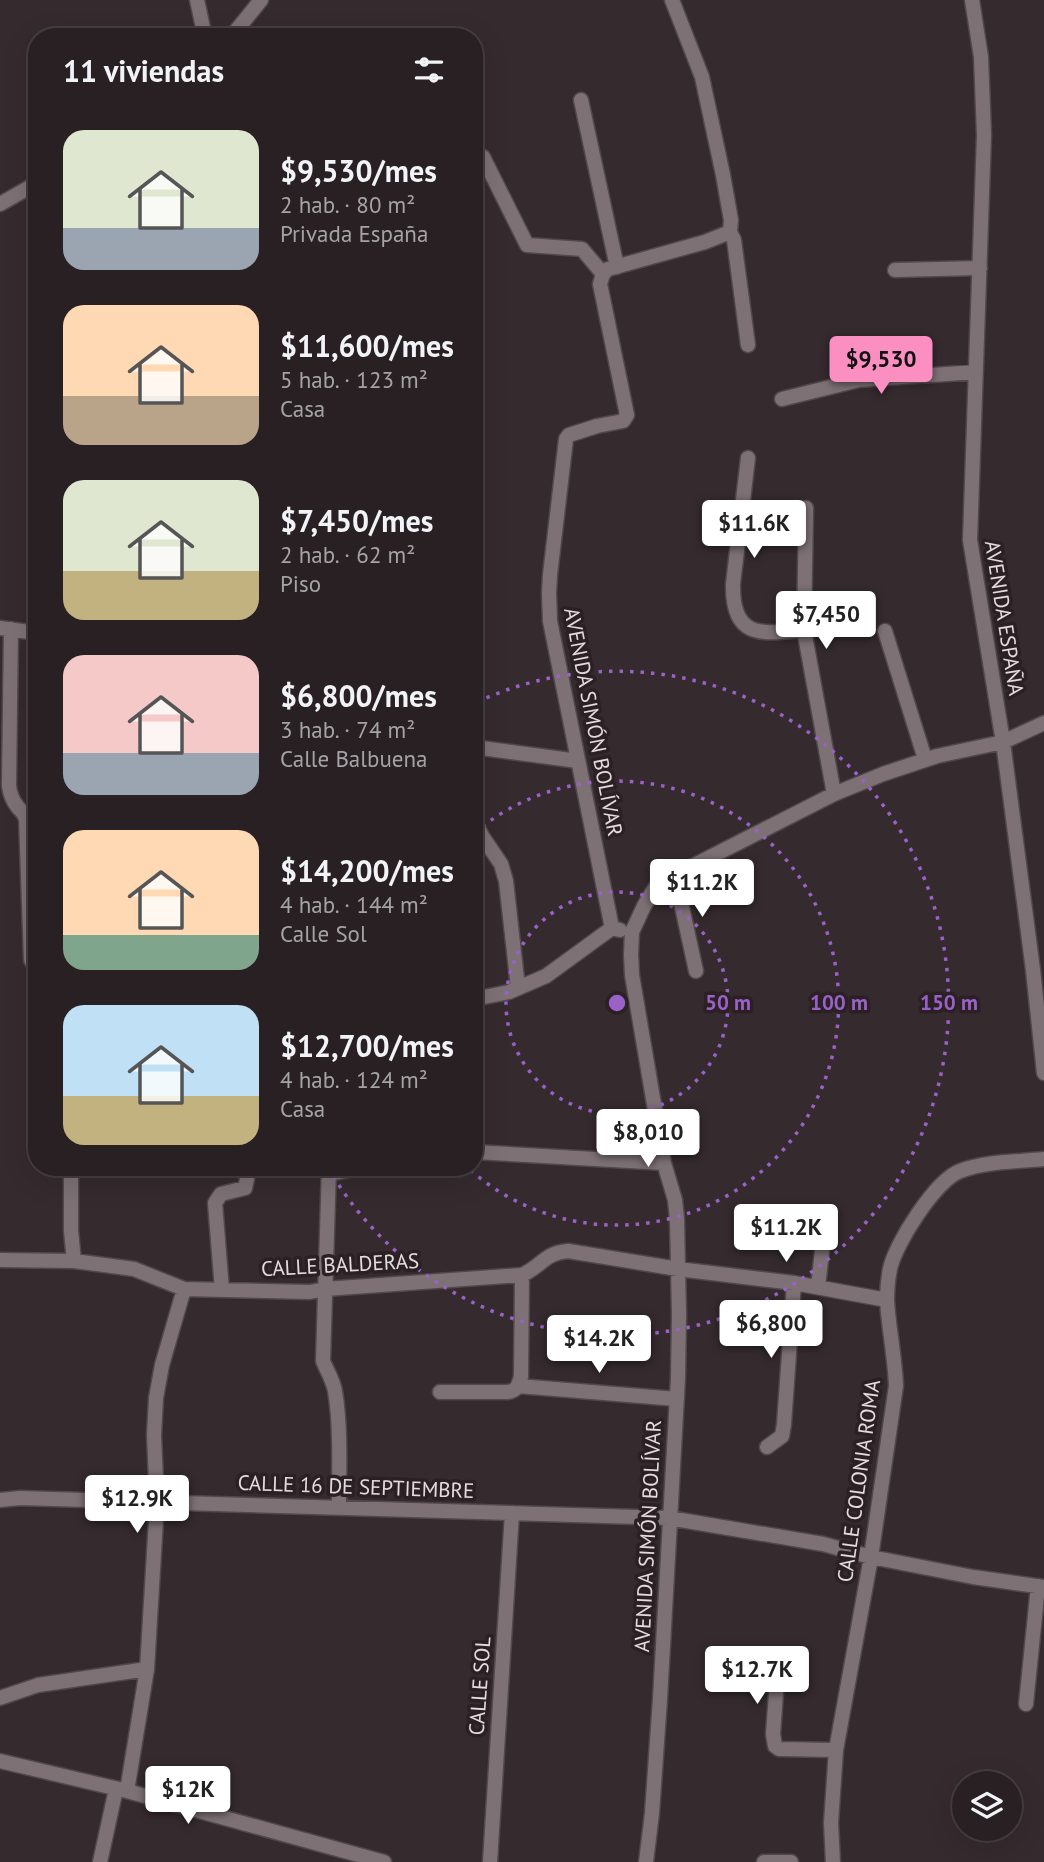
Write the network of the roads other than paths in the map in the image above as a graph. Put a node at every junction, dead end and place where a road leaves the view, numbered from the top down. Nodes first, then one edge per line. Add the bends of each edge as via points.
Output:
1 (197, 0) edge
2 (261, 0) edge
3 (672, 0) edge
4 (972, 0) edge
5 (203, 28) edge
6 (238, 28) edge
7 (581, 100) dead end
8 (483, 158) edge
9 (28, 188) edge
10 (0, 204) edge
11 (730, 232) junction
12 (617, 267) junction
13 (980, 268) junction
14 (895, 270) dead end
15 (603, 274) junction
16 (748, 345) dead end
17 (976, 372) junction
18 (782, 399) dead end
19 (748, 458) dead end
20 (806, 508) dead end
21 (5, 629) edge
22 (804, 630) junction
23 (885, 631) dead end
24 (28, 632) edge
25 (1044, 723) edge
26 (5, 734) edge
27 (1003, 742) junction
28 (483, 748) edge
29 (925, 759) junction
30 (578, 761) junction
31 (834, 794) junction
32 (483, 837) edge
33 (28, 866) edge
34 (675, 875) junction
35 (612, 928) junction
36 (632, 932) junction
37 (695, 971) dead end
38 (518, 988) junction
39 (483, 997) edge
40 (1044, 1073) edge
41 (483, 1153) edge
42 (1044, 1159) edge
43 (664, 1163) junction
44 (71, 1176) edge
45 (247, 1176) edge
46 (329, 1176) edge
47 (826, 1215) dead end
48 (0, 1260) edge
49 (74, 1262) junction
50 (678, 1269) junction
51 (522, 1275) junction
52 (794, 1283) junction
53 (818, 1287) junction
54 (184, 1289) junction
55 (326, 1289) junction
56 (222, 1290) junction
57 (887, 1300) junction
58 (518, 1386) junction
59 (440, 1392) dead end
60 (677, 1399) junction
61 (767, 1447) dead end
62 (0, 1500) edge
63 (157, 1503) junction
64 (339, 1507) junction
65 (512, 1513) junction
66 (669, 1518) junction
67 (871, 1557) junction
68 (1041, 1587) edge
69 (778, 1666) dead end
70 (147, 1669) junction
71 (0, 1698) edge
72 (1026, 1704) dead end
73 (836, 1750) junction
74 (0, 1761) edge
75 (121, 1790) junction
76 (100, 1862) edge
77 (384, 1862) edge
78 (490, 1862) edge
79 (646, 1862) edge
80 (764, 1862) edge
81 (791, 1862) edge
82 (833, 1862) edge

1 - 5 street
2 - 6 street
3 - 11 street via 702,77
4 - 13 street, AVENIDA ESPAÑA via 981,57 984,135
7 - 12 street
8 - 15 street via 527,245 582,249
9 - 10 street
11 - 12 street
11 - 16 street
12 - 15 street
13 - 14 street
13 - 17 street, AVENIDA ESPAÑA
15 - 30 street, AVENIDA SIMÓN BOLÍVAR via 600,284 627,415 623,421 578,431 566,439 549,593 550,621
17 - 18 street via 859,380
17 - 27 street, AVENIDA ESPAÑA via 970,540
19 - 22 street via 733,601 740,621 753,631
20 - 22 street
21 - 24 street
21 - 26 street
22 - 31 street
23 - 29 street
25 - 27 street, AVENIDA SIMÓN BOLÍVAR
26 - 33 street via 9,786 25,813
27 - 29 street, AVENIDA SIMÓN BOLÍVAR
27 - 40 street, AVENIDA ESPAÑA
28 - 30 street
29 - 31 street, AVENIDA SIMÓN BOLÍVAR
30 - 35 street, AVENIDA SIMÓN BOLÍVAR
31 - 34 street, AVENIDA SIMÓN BOLÍVAR
32 - 38 street via 501,864 506,881
34 - 36 street, AVENIDA SIMÓN BOLÍVAR via 655,888
34 - 37 street
35 - 36 street
35 - 38 street via 546,976
36 - 43 street, AVENIDA SIMÓN BOLÍVAR via 632,975
38 - 39 street
41 - 43 street
42 - 57 street, CALLE COLONIA ROMA via 982,1165 957,1172 943,1184 911,1223 899,1247 890,1268
43 - 50 street, AVENIDA SIMÓN BOLÍVAR via 675,1200
44 - 49 street
45 - 56 street via 244,1188 221,1194 215,1203
46 - 55 street
47 - 53 street
48 - 49 street, CALLE BALDERAS
49 - 54 street, CALLE BALDERAS via 134,1269
50 - 51 street via 568,1251 554,1252
50 - 52 street
50 - 60 street, AVENIDA SIMÓN BOLÍVAR
51 - 55 street, CALLE BALDERAS
51 - 58 street
52 - 53 street
52 - 61 street via 784,1424 782,1436
53 - 57 street
54 - 56 street, CALLE BALDERAS
54 - 63 street via 156,1398
55 - 56 street, CALLE BALDERAS
55 - 64 street via 323,1361 335,1393
57 - 67 street, CALLE COLONIA ROMA via 896,1386
58 - 59 street via 507,1392
58 - 60 street
60 - 66 street, AVENIDA SIMÓN BOLÍVAR
62 - 63 street, CALLE 16 DE SEPTIEMBRE
63 - 64 street, CALLE 16 DE SEPTIEMBRE
63 - 70 street
64 - 65 street, CALLE 16 DE SEPTIEMBRE
65 - 66 street, CALLE 16 DE SEPTIEMBRE
65 - 78 street, CALLE SOL
66 - 67 street, CALLE 16 DE SEPTIEMBRE
66 - 79 street, AVENIDA SIMÓN BOLÍVAR
67 - 68 street, CALLE 16 DE SEPTIEMBRE
67 - 73 street, CALLE COLONIA ROMA
68 - 72 street
69 - 73 street via 775,1746
70 - 71 street via 38,1685
70 - 75 street
73 - 82 street, CALLE COLONIA ROMA
74 - 75 street
75 - 76 street
75 - 77 street
80 - 81 street

